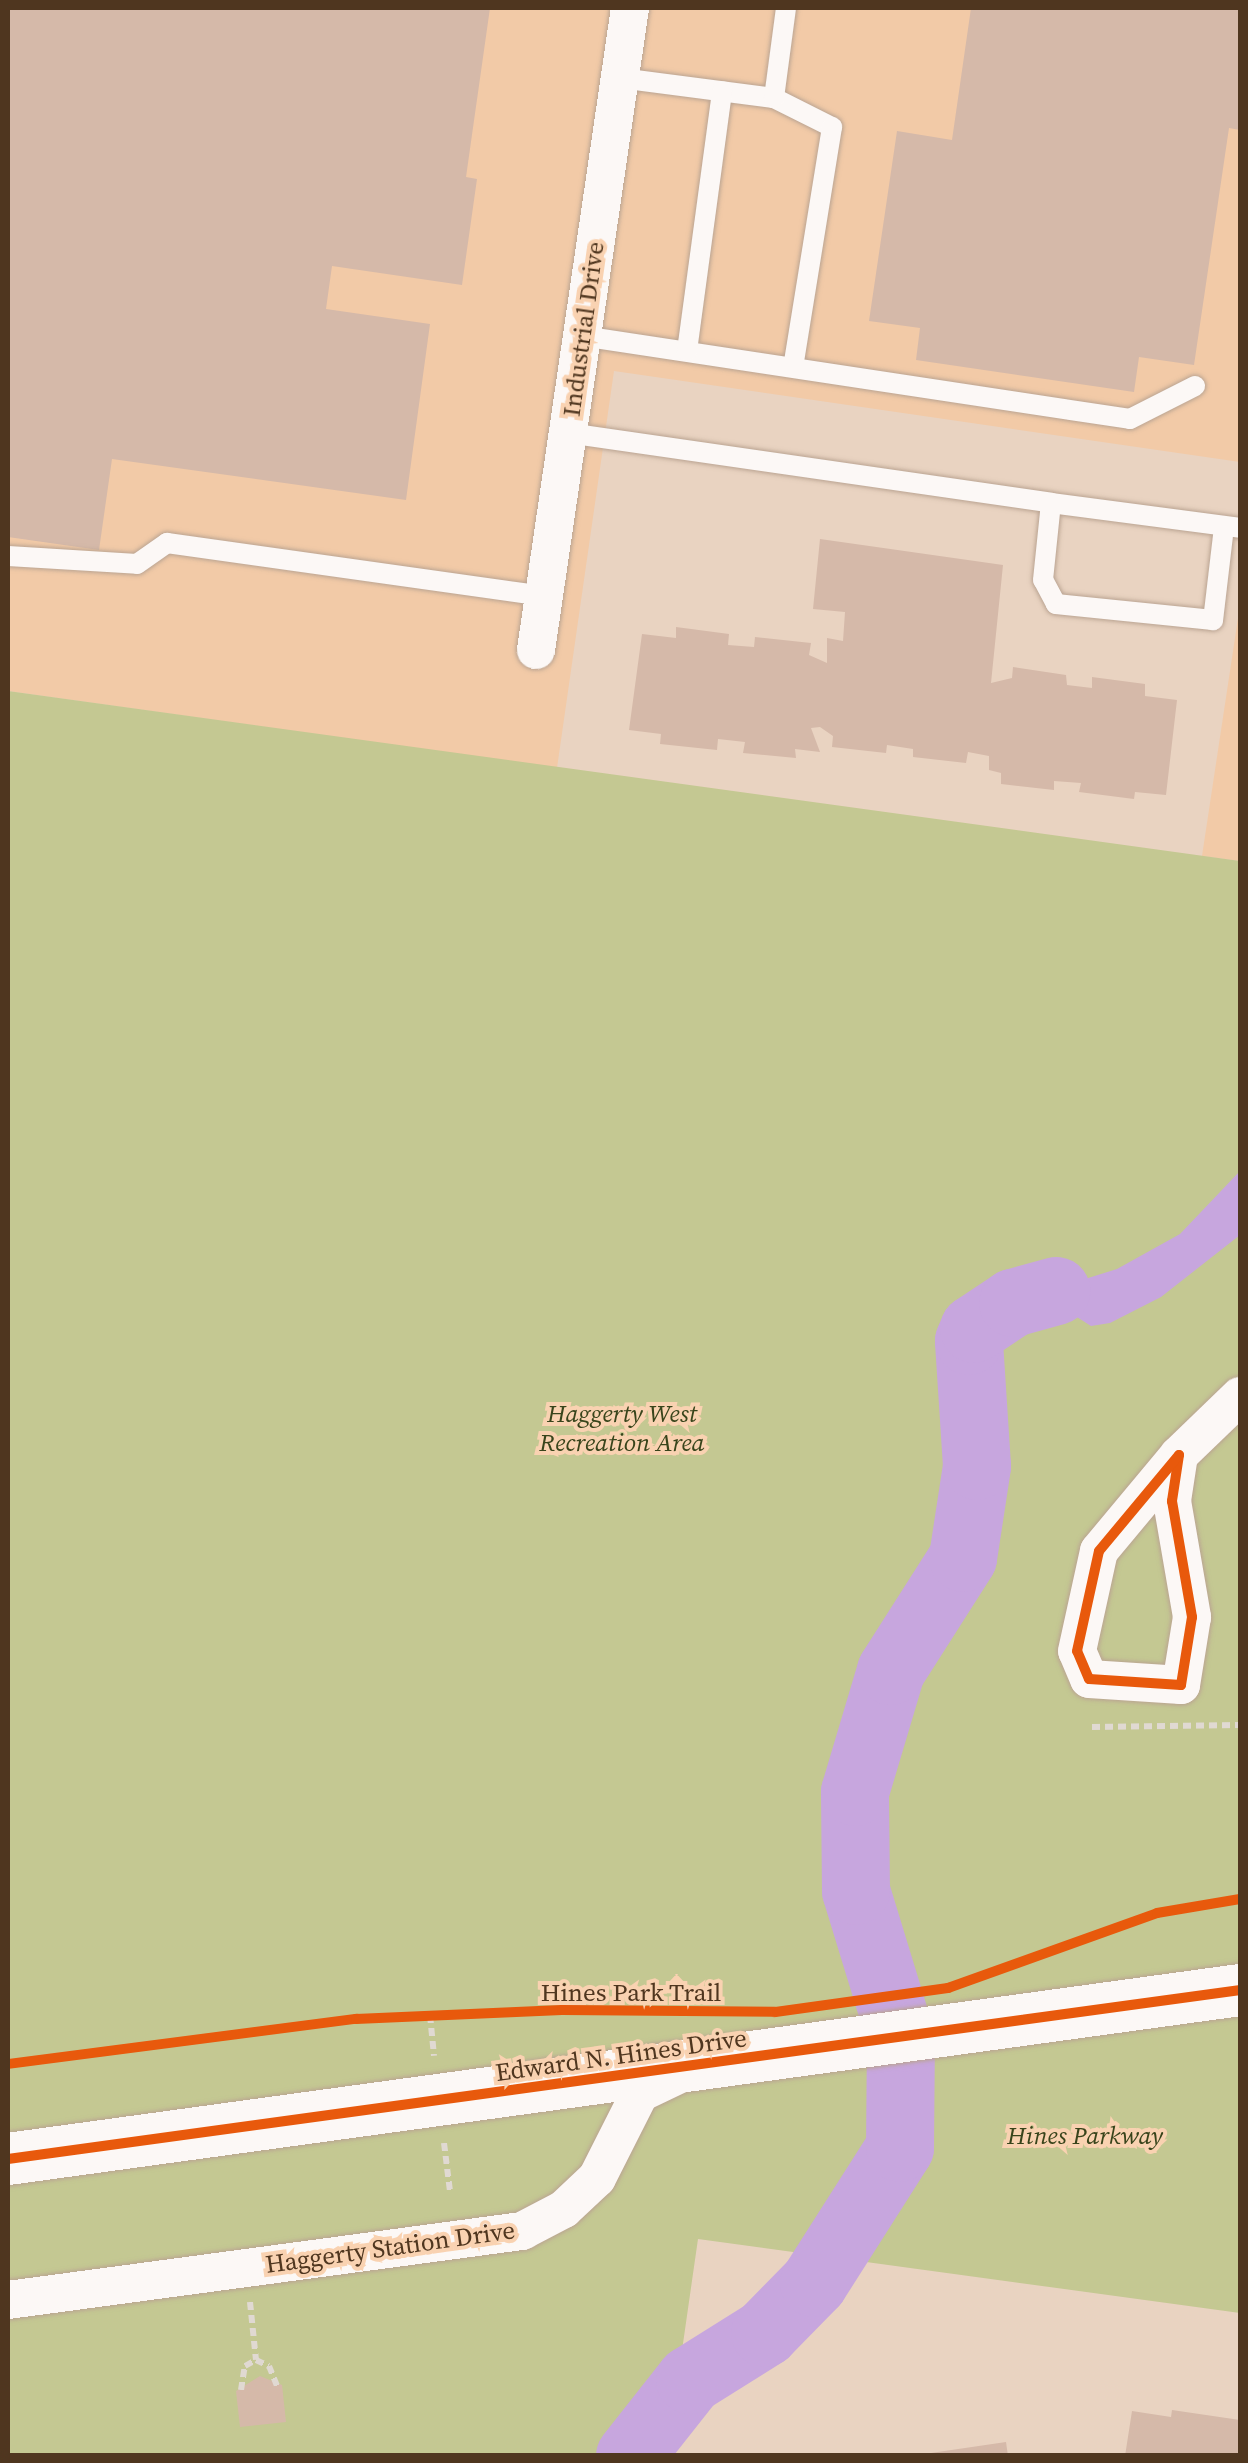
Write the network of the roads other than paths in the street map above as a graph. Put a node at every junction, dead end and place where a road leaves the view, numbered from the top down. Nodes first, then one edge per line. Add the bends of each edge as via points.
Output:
1 (630, 8) edge
2 (786, 8) edge
3 (620, 78) junction
4 (722, 91) junction
5 (774, 98) junction
6 (582, 336) junction
7 (687, 351) junction
8 (792, 368) junction
9 (1195, 386) dead end
10 (568, 433) junction
11 (1052, 503) junction
12 (1232, 528) edge
13 (8, 556) edge
14 (544, 596) junction
15 (536, 650) dead end
16 (1240, 1396) edge
17 (1179, 1455) junction
18 (1240, 1990) edge
19 (699, 2065) junction
20 (8, 2159) edge
21 (8, 2300) edge

1 - 3 street, Industrial Drive
2 - 5 lane
3 - 4 lane
3 - 6 street, Industrial Drive
4 - 5 lane
4 - 7 lane
5 - 8 lane via 832,127
6 - 7 lane
6 - 10 street, Industrial Drive
7 - 8 lane
8 - 9 lane via 1130,419
10 - 11 lane
10 - 14 street, Industrial Drive
11 - 12 lane
11 - 12 lane via 1043,580 1056,604 1213,620
13 - 14 lane via 137,564 167,543
14 - 15 street, Industrial Drive
16 - 17 street
17 - 17 street via 1099,1551 1078,1651 1089,1679 1181,1684 1192,1616 1172,1500
18 - 19 street, Edward N. Hines Drive
19 - 20 street, Edward N. Hines Drive
19 - 21 street, Haggerty Station Drive via 640,2093 597,2178 564,2209 522,2231

